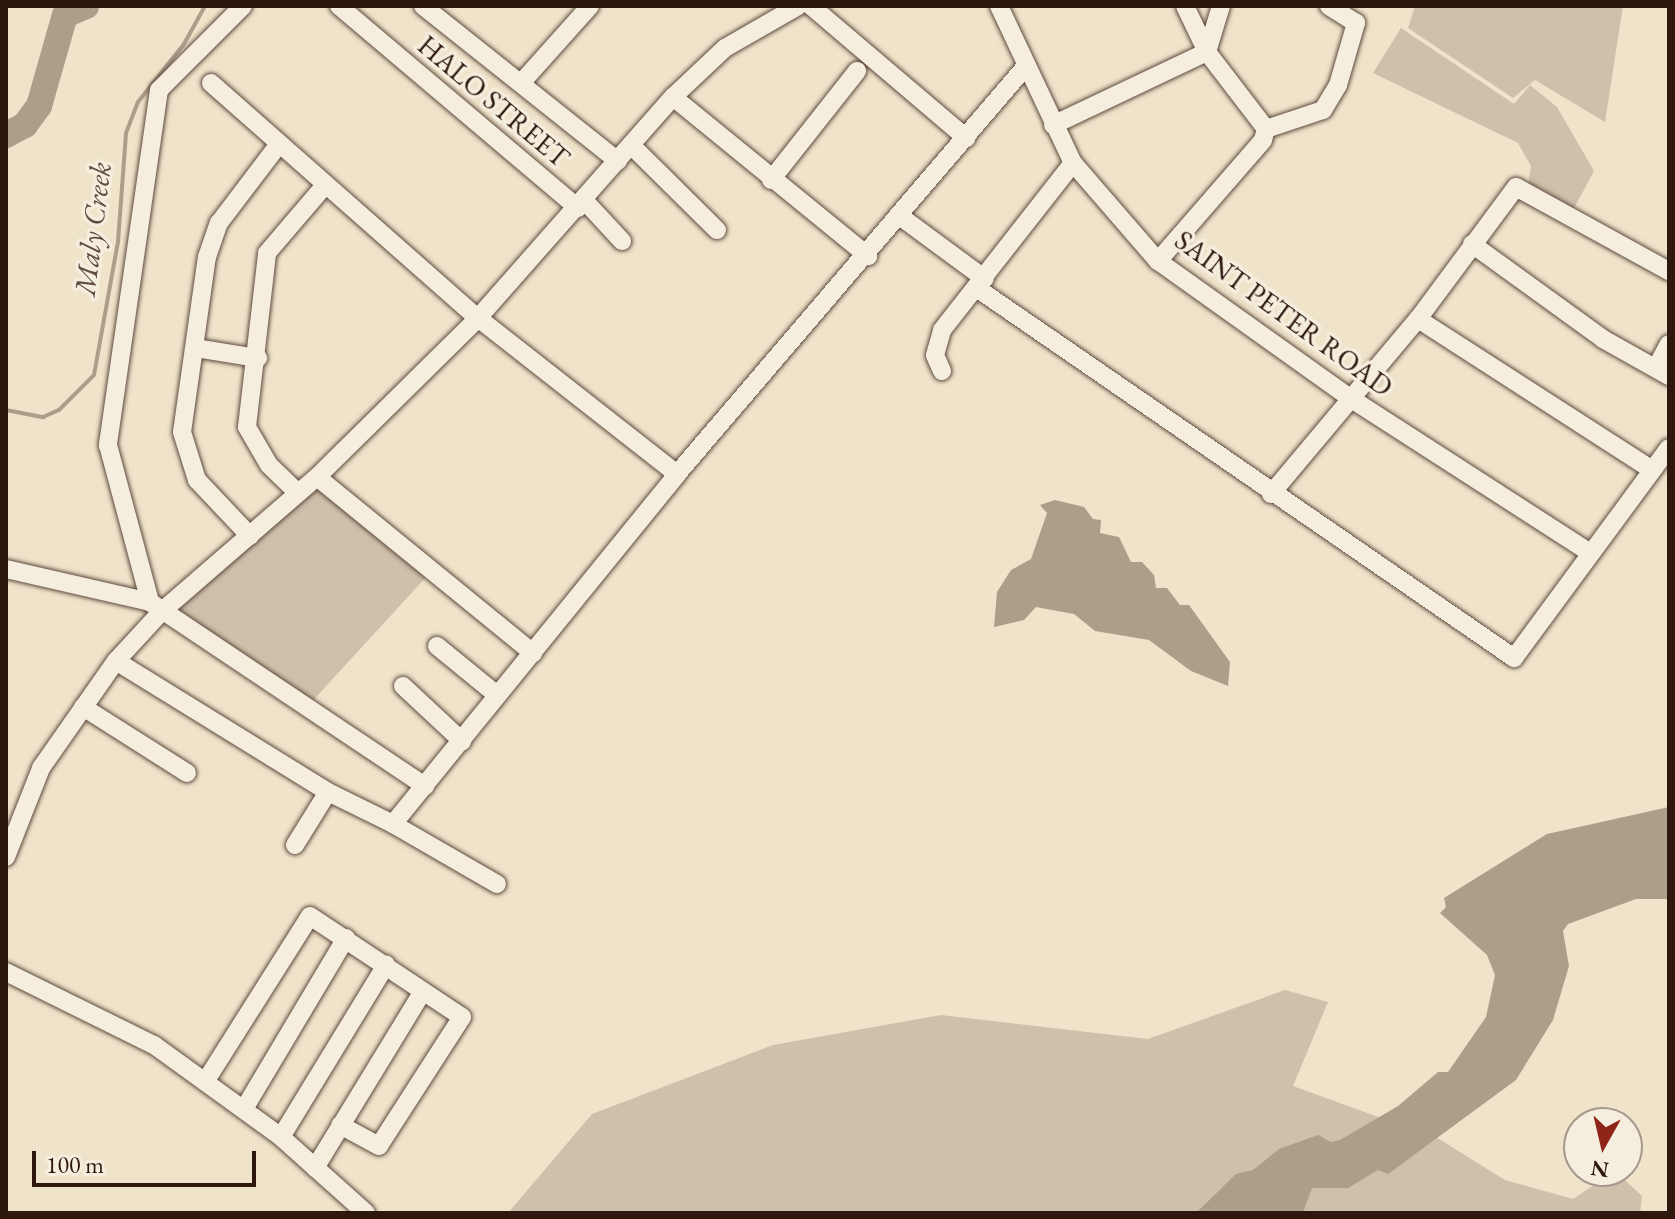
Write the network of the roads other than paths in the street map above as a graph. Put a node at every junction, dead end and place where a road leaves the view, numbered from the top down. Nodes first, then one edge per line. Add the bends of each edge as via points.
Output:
1 (243, 6) edge
2 (339, 6) edge
3 (590, 6) edge
4 (798, 6) edge
5 (811, 6) edge
6 (999, 6) edge
7 (1185, 6) edge
8 (1221, 6) edge
9 (1329, 6) edge
10 (426, 7) edge
11 (1207, 52) junction
12 (1026, 66) junction
13 (857, 71) dead end
14 (522, 82) junction
15 (211, 83) dead end
16 (673, 97) junction
17 (1053, 125) junction
18 (1266, 129) junction
19 (966, 138) junction
20 (279, 144) junction
21 (631, 145) junction
22 (618, 161) junction
23 (1073, 163) junction
24 (771, 180) junction
25 (325, 185) junction
26 (581, 204) junction
27 (901, 217) junction
28 (717, 230) dead end
29 (622, 241) dead end
30 (1472, 244) junction
31 (868, 256) junction
32 (1158, 261) junction
33 (1669, 271) edge
34 (981, 284) junction
35 (478, 318) junction
36 (1418, 319) junction
37 (1669, 344) edge
38 (196, 348) junction
39 (258, 358) junction
40 (942, 371) dead end
41 (1662, 372) edge
42 (1350, 398) junction
43 (1669, 448) edge
44 (1652, 470) junction
45 (677, 474) junction
46 (317, 477) junction
47 (298, 493) junction
48 (1271, 494) junction
49 (250, 536) junction
50 (1589, 552) junction
51 (6, 569) edge
52 (156, 607) junction
53 (437, 646) dead end
54 (533, 653) junction
55 (116, 661) junction
56 (403, 686) dead end
57 (497, 695) junction
58 (83, 707) junction
59 (462, 741) junction
60 (187, 773) dead end
61 (425, 786) junction
62 (328, 792) junction
63 (393, 824) junction
64 (10, 833) edge
65 (295, 845) dead end
66 (6, 857) edge
67 (497, 884) dead end
68 (346, 938) junction
69 (386, 965) junction
70 (6, 972) edge
71 (423, 991) junction
72 (205, 1082) junction
73 (244, 1109) junction
74 (340, 1125) junction
75 (281, 1137) junction
76 (315, 1168) junction
77 (366, 1213) edge

1 - 52 street via 159,90 108,445
2 - 26 street, HALO STREET
3 - 14 street
4 - 16 street via 725,48
5 - 19 street
6 - 12 street, SAINT PETER ROAD
7 - 11 street
8 - 11 street
9 - 18 street via 1356,23 1338,85 1323,110
10 - 14 street
11 - 17 street
11 - 18 street
12 - 17 street, SAINT PETER ROAD
12 - 19 street
13 - 24 street
14 - 22 street
15 - 20 street
16 - 21 street
16 - 24 street
17 - 23 street, SAINT PETER ROAD
18 - 32 street via 1263,140
19 - 27 street
20 - 25 street
20 - 38 street via 219,223 207,257
21 - 22 street
21 - 28 street
22 - 26 street
23 - 32 street, SAINT PETER ROAD
23 - 34 street
24 - 31 street
25 - 35 street via 406,249
25 - 39 street via 267,253
26 - 29 street, HALO STREET
26 - 35 street
27 - 31 street
27 - 34 street
30 - 33 street via 1516,187
30 - 36 street
30 - 41 street via 1603,339
31 - 45 street
32 - 42 street, SAINT PETER ROAD
34 - 40 street via 936,341
34 - 48 street
35 - 45 street
35 - 46 street
36 - 42 street
36 - 44 street
37 - 41 street
38 - 39 street
38 - 49 street via 182,432 186,449 197,480
39 - 47 street via 247,427 269,465
42 - 48 street
42 - 50 street, SAINT PETER ROAD
43 - 44 street
44 - 50 street
45 - 54 street
46 - 47 street
46 - 54 street
47 - 49 street
48 - 50 street via 1514,658
49 - 52 street
51 - 52 street
52 - 55 street
52 - 61 street
53 - 57 street
54 - 57 street
55 - 58 street
55 - 62 street
56 - 59 street
57 - 59 street
58 - 60 street
58 - 64 street via 41,768
59 - 61 street
61 - 63 street
62 - 63 street
62 - 65 street
63 - 67 street
64 - 66 street
68 - 69 street
68 - 72 street via 310,916
68 - 73 street
69 - 71 street
69 - 75 street
70 - 72 street via 90,1010
71 - 74 street
71 - 74 street via 462,1017 379,1146
72 - 73 street
73 - 75 street
74 - 76 street
75 - 76 street
76 - 77 street

